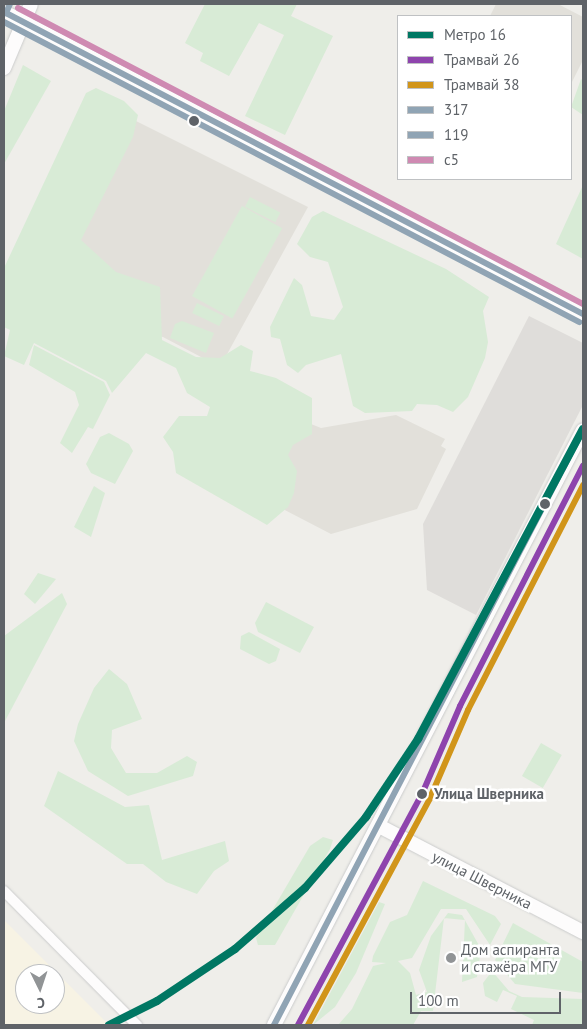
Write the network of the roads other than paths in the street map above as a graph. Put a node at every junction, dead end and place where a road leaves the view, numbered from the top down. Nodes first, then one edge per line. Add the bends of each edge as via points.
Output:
1 (30, 4) edge
2 (7, 12) edge
3 (22, 22) junction
4 (8, 50) edge
5 (4, 68) edge
6 (583, 314) edge
7 (583, 430) edge
8 (381, 826) junction
9 (4, 891) edge
10 (583, 932) edge
11 (137, 1025) edge
12 (274, 1025) edge

1 - 3 street
2 - 3 street
3 - 4 street
3 - 6 street
4 - 5 street
7 - 8 street
8 - 10 street, улица Шверника
8 - 12 street
9 - 11 street

